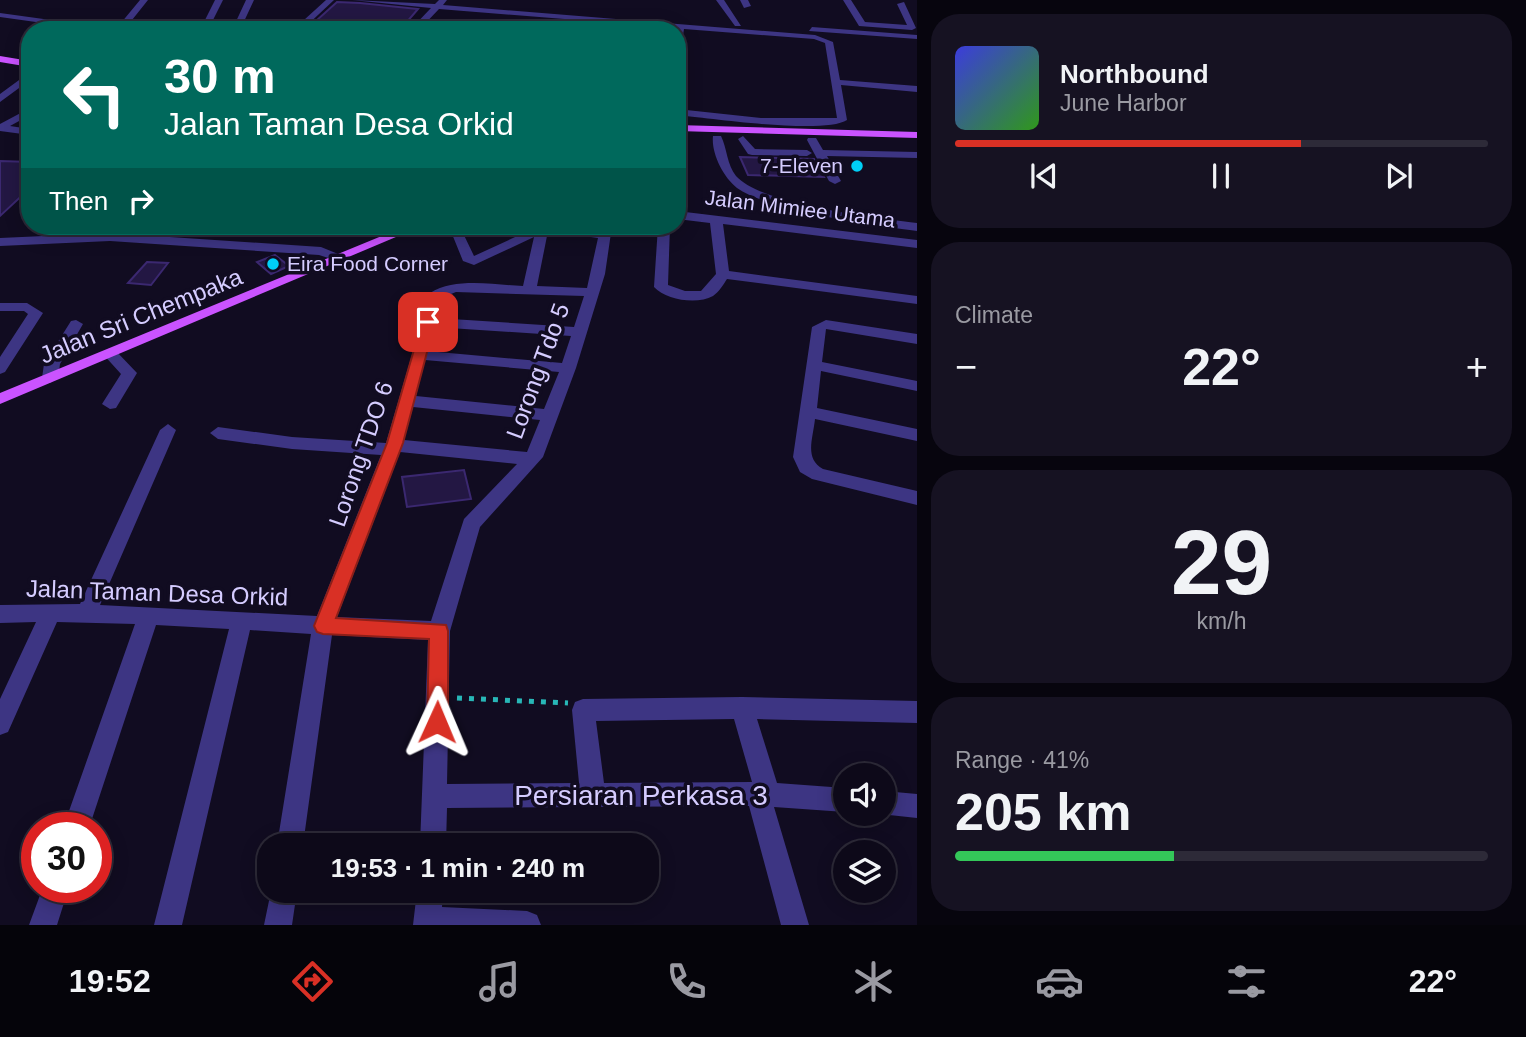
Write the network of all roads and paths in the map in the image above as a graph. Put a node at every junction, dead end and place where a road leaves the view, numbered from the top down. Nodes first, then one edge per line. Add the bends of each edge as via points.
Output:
1 (144, 0) edge
2 (219, 0) edge
3 (250, 0) edge
4 (330, 0) edge
5 (356, 0) edge
6 (720, 0) edge
7 (847, 0) edge
8 (479, 1) edge
9 (439, 2) edge
10 (915, 6) dead end
11 (523, 13) junction
12 (0, 15) edge
13 (604, 19) joint
14 (45, 21) edge
15 (127, 21) edge
16 (208, 21) edge
17 (241, 21) edge
18 (307, 21) edge
19 (422, 21) edge
20 (518, 21) dead end
21 (626, 21) edge
22 (738, 24) junction
23 (686, 26) edge
24 (875, 30) junction
25 (917, 37) edge
26 (0, 54) edge
27 (21, 57) edge
28 (0, 59) edge
29 (21, 62) edge
30 (21, 82) edge
31 (835, 82) junction
32 (917, 89) edge
33 (0, 99) edge
34 (686, 113) edge
35 (21, 116) edge
36 (0, 128) edge
37 (686, 130) edge
38 (21, 131) edge
39 (717, 134) junction
40 (917, 135) edge
41 (686, 138) edge
42 (743, 139) junction
43 (812, 141) junction
44 (903, 142) junction
45 (917, 143) edge
46 (813, 153) junction
47 (916, 157) edge
48 (835, 181) dead end
49 (686, 216) edge
50 (716, 218) junction
51 (917, 227) edge
52 (395, 235) edge
53 (458, 235) edge
54 (529, 235) edge
55 (544, 235) edge
56 (605, 235) edge
57 (663, 235) edge
58 (0, 242) edge
59 (917, 244) edge
60 (341, 258) junction
61 (723, 274) junction
62 (530, 290) junction
63 (592, 292) junction
64 (917, 300) edge
65 (0, 307) edge
66 (428, 322) junction
67 (76, 324) dead end
68 (579, 332) junction
69 (917, 339) edge
70 (110, 353) junction
71 (420, 355) junction
72 (813, 365) junction
73 (568, 368) junction
74 (0, 369) edge
75 (50, 378) junction
76 (917, 386) edge
77 (0, 399) edge
78 (407, 401) junction
79 (110, 404) dead end
80 (807, 412) junction
81 (550, 415) junction
82 (168, 430) dead end
83 (218, 433) dead end
84 (917, 435) edge
85 (393, 448) junction
86 (532, 459) junction
87 (917, 498) edge
88 (86, 613) junction
89 (0, 614) edge
90 (51, 614) junction
91 (148, 617) junction
92 (241, 622) junction
93 (323, 626) junction
94 (439, 631) junction
95 (438, 698) junction
96 (742, 708) junction
97 (583, 710) junction
98 (917, 712) edge
99 (0, 724) edge
100 (593, 794) junction
101 (763, 794) junction
102 (436, 796) junction
103 (833, 799) edge
104 (896, 804) edge
105 (917, 806) edge
106 (81, 812) edge
107 (292, 833) edge
108 (434, 833) edge
109 (51, 903) edge
110 (282, 903) edge
111 (428, 903) edge
112 (427, 923) edge
113 (43, 925) edge
114 (168, 925) edge
115 (278, 925) edge
116 (527, 925) edge
117 (795, 925) edge

1 - 15 street
2 - 16 street
3 - 17 street
4 - 18 street
5 - 9 street
6 - 22 street
7 - 24 street via 861,24
8 - 9 street
8 - 22 street
9 - 11 street
9 - 19 street
10 - 24 street via 901,5 912,28
11 - 13 street
11 - 20 street
12 - 14 street
13 - 21 street
22 - 24 street
23 - 31 street via 827,40
24 - 25 street
26 - 27 main road
28 - 29 main road
30 - 33 street
31 - 32 street
31 - 34 street via 842,120 761,121
35 - 36 street
36 - 38 street
37 - 39 main road
39 - 40 main road
39 - 41 main road
39 - 42 main road
39 - 51 street via 730,177 753,192
42 - 43 main road
42 - 46 street via 752,152
43 - 44 main road
43 - 46 street
44 - 45 main road
44 - 47 street
46 - 47 street
46 - 48 street
49 - 50 street, Jalan Mimiee Utama
50 - 59 street, Jalan Mimiee Utama
50 - 61 street
52 - 60 main road, Jalan Sri Chempaka
53 - 54 street via 468,258 474,261
55 - 62 street
56 - 63 street, Lorong Tdo 5
57 - 61 street via 660,284 664,290 706,294
58 - 60 street via 213,238 321,251
60 - 70 main road, Jalan Sri Chempaka
61 - 64 street
62 - 63 street
62 - 66 street, Lorong TDO 6 via 446,289 435,296
63 - 68 street, Lorong Tdo 5
65 - 74 street via 32,308 36,313
66 - 68 street
66 - 71 street, Lorong TDO 6
67 - 75 street via 52,364
68 - 73 street, Lorong Tdo 5
69 - 72 street via 826,324 819,327
70 - 75 main road, Jalan Sri Chempaka
70 - 79 street via 130,373
71 - 73 street
71 - 78 street, Lorong TDO 6
72 - 76 street
72 - 80 street
73 - 81 street, Lorong Tdo 5
75 - 77 main road, Jalan Sri Chempaka
78 - 81 street
78 - 85 street, Lorong TDO 6
80 - 84 street
80 - 87 street via 803,462 811,471
81 - 86 street, Lorong Tdo 5
82 - 88 street
83 - 85 street via 292,443
85 - 86 street
85 - 93 street, Lorong TDO 6
86 - 94 street, Lorong Tdo 5 via 469,527
88 - 90 street, Jalan Taman Desa Orkid
88 - 91 street, Jalan Taman Desa Orkid
89 - 90 street, Jalan Taman Desa Orkid
90 - 99 street
91 - 92 street, Jalan Taman Desa Orkid
91 - 106 street
92 - 93 street, Jalan Taman Desa Orkid
92 - 114 street
93 - 94 street, Jalan Taman Desa Orkid
93 - 107 street, Lorong TDO 6
94 - 95 street
95 - 97 path via 564,702
95 - 102 street
96 - 97 street
96 - 98 street
96 - 101 street
97 - 100 street
100 - 101 street, Persiaran Perkasa 3
100 - 102 street, Persiaran Perkasa 3
101 - 103 street, Persiaran Perkasa 3
101 - 117 street
102 - 108 street
104 - 105 street
109 - 113 street
110 - 115 street
111 - 112 street
112 - 116 street

